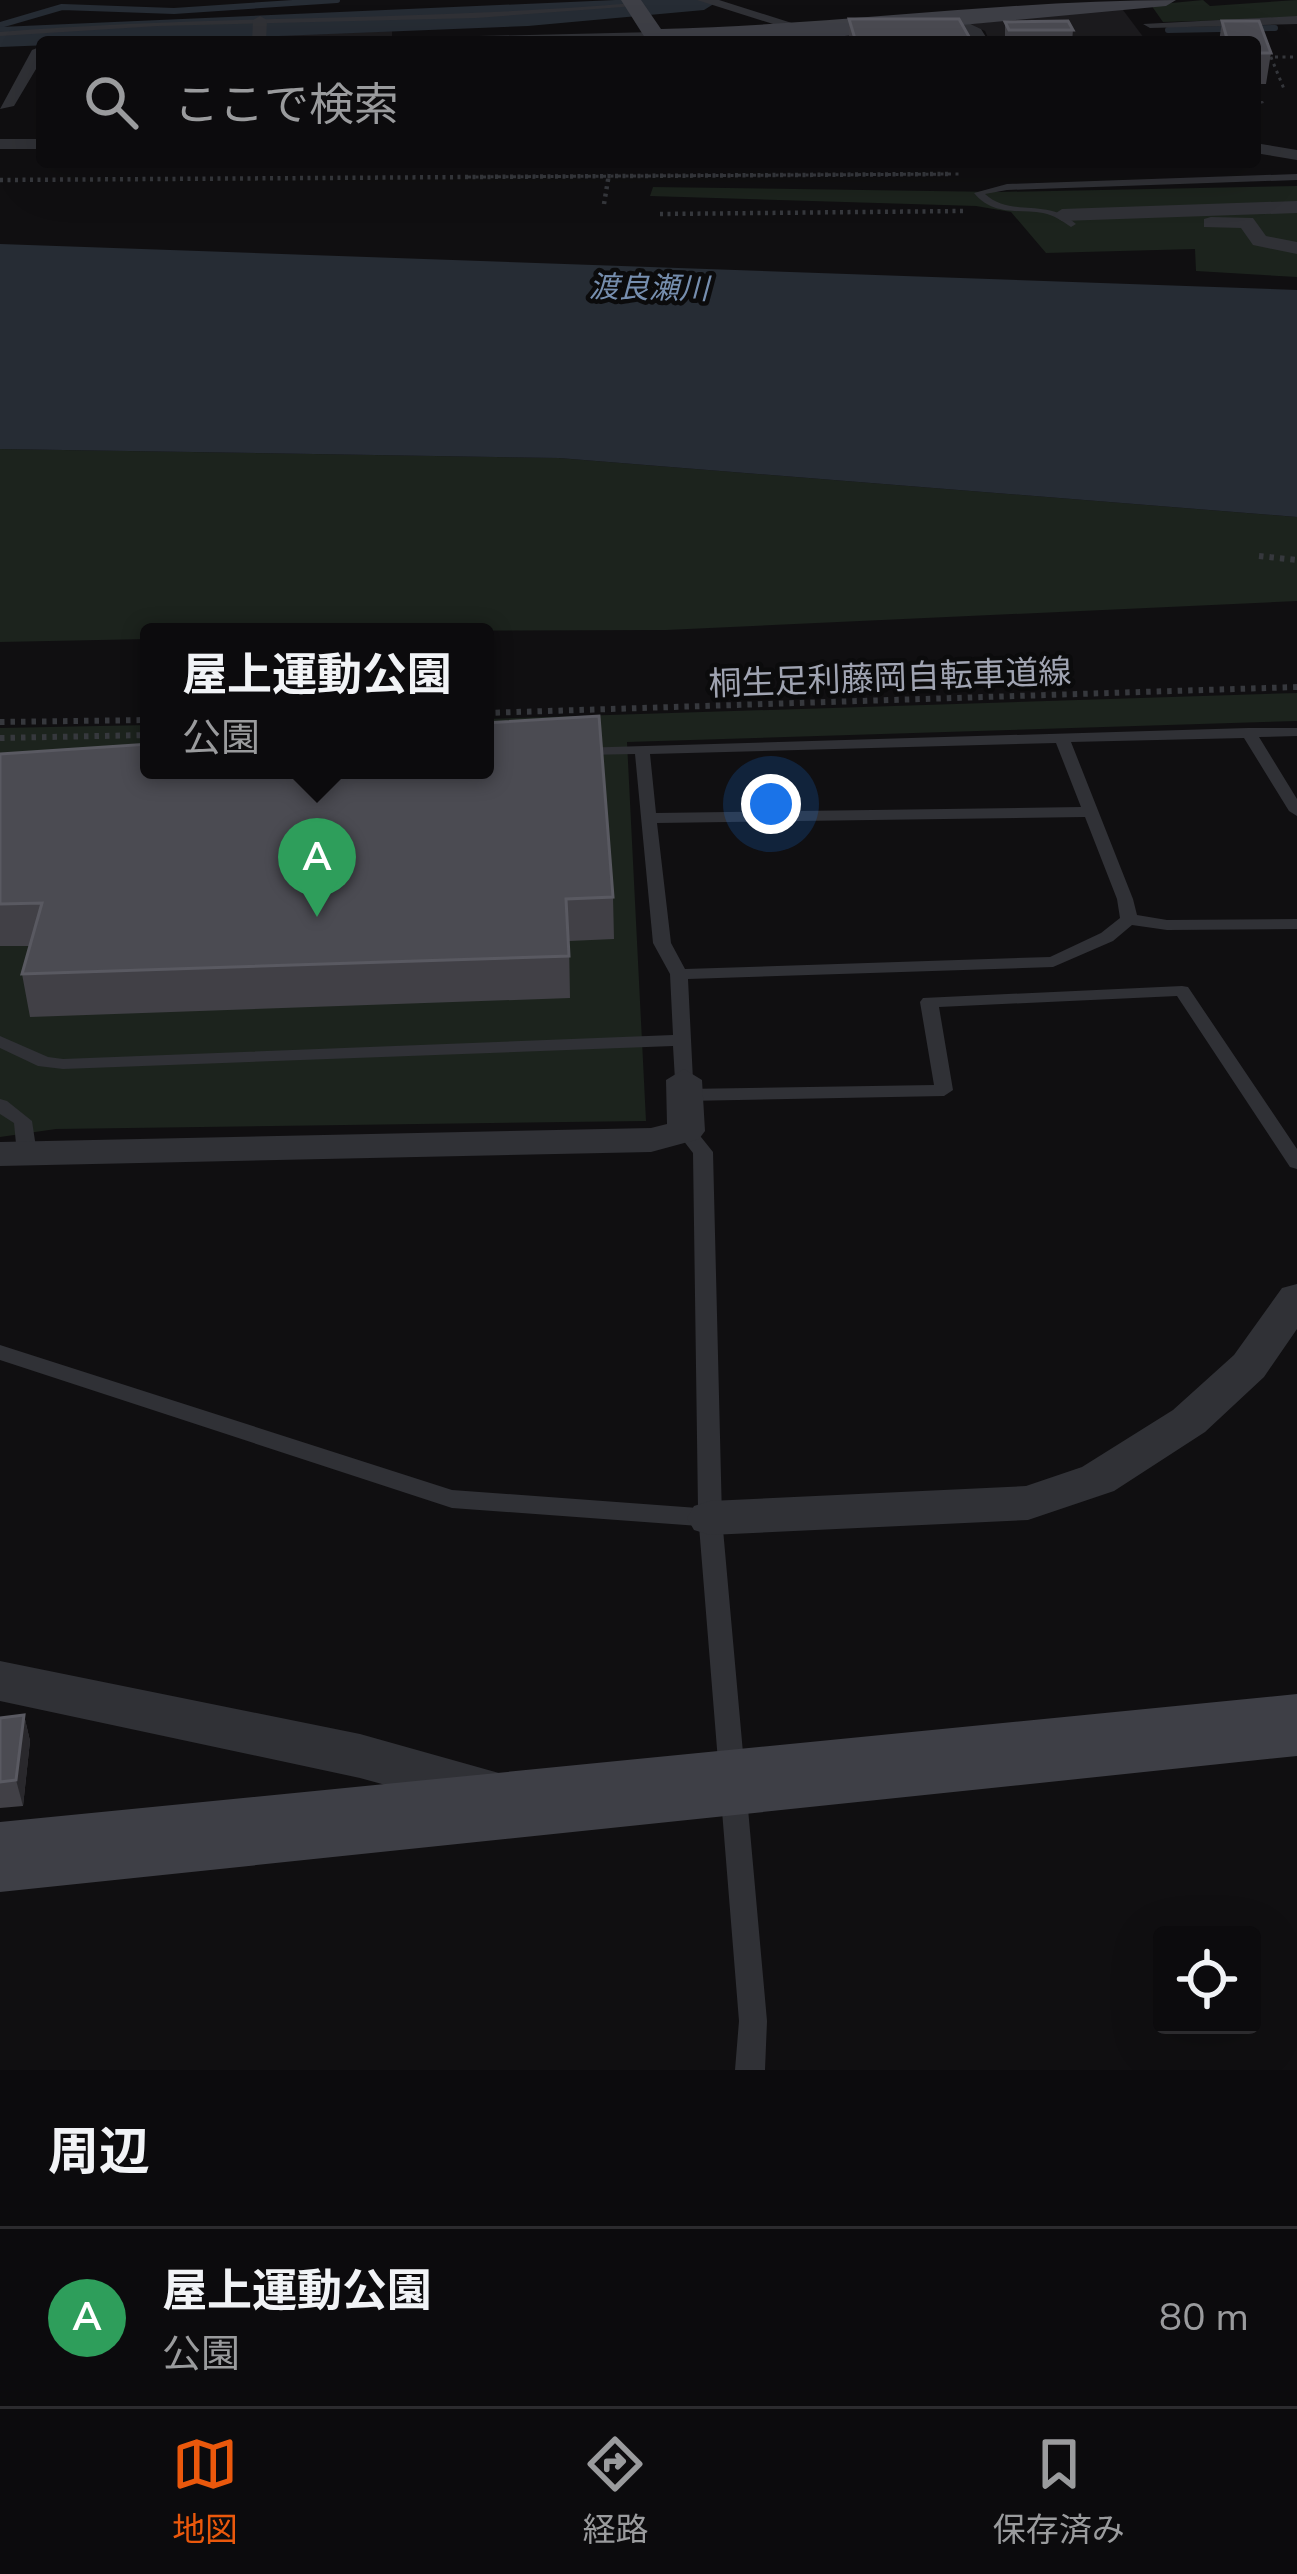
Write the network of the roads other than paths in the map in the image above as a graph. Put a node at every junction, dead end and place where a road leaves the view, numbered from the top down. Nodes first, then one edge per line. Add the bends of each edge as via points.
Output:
1 (1166, 0) edge
2 (709, 2) edge
3 (1127, 4) junction
4 (635, 6) edge
5 (951, 19) junction
6 (1297, 20) edge
7 (1150, 24) junction
8 (259, 27) edge
9 (813, 32) junction
10 (0, 34) edge
11 (654, 36) edge
12 (723, 36) edge
13 (978, 36) edge
14 (1159, 36) edge
15 (36, 50) edge
16 (0, 52) edge
17 (36, 59) edge
18 (10, 106) edge
19 (0, 144) edge
20 (36, 144) edge
21 (1261, 149) edge
22 (1297, 154) edge
23 (1297, 177) edge
24 (1297, 207) edge
25 (1245, 215) junction
26 (1066, 219) joint
27 (1184, 224) dead end
28 (1297, 248) edge
29 (1248, 732) junction
30 (1297, 732) edge
31 (1060, 736) junction
32 (642, 749) junction
33 (552, 752) edge
34 (1297, 811) edge
35 (1086, 812) junction
36 (648, 818) junction
37 (1129, 919) junction
38 (1297, 924) edge
39 (679, 974) junction
40 (678, 1040) junction
41 (0, 1041) edge
42 (685, 1102) junction
43 (0, 1105) edge
44 (14, 1154) edge
45 (1297, 1163) edge
46 (1297, 1298) edge
47 (0, 1352) edge
48 (710, 1518) junction
49 (0, 1681) edge
50 (1297, 1725) edge
51 (729, 1780) junction
52 (525, 1802) junction
53 (0, 1857) edge
54 (751, 2070) edge

1 - 3 street
2 - 9 street
3 - 5 street
3 - 7 street
4 - 8 lane
4 - 11 street
5 - 9 street
5 - 13 street
6 - 7 street
7 - 14 street
8 - 10 lane
9 - 12 street
15 - 16 street
17 - 18 street
19 - 20 street
21 - 22 street
23 - 26 lane via 979,194 984,202
24 - 25 street
25 - 26 street
25 - 27 street
25 - 28 street via 1260,241
29 - 30 lane
29 - 31 lane
29 - 34 lane
31 - 32 lane
31 - 35 lane
32 - 33 lane
32 - 36 lane
35 - 36 lane
35 - 37 lane
36 - 39 lane via 662,944
37 - 38 lane
37 - 39 lane via 1053,962
39 - 40 lane
40 - 41 lane via 63,1064
40 - 42 lane
42 - 44 street via 651,1140
42 - 45 lane via 944,1090 929,1002 1182,991
42 - 48 lane via 703,1152
43 - 44 lane via 23,1121
46 - 48 street via 1249,1366 1190,1421 1098,1479 1028,1502
47 - 48 lane via 452,1499
48 - 51 lane
49 - 52 street via 360,1756
50 - 51 street
51 - 52 street
51 - 54 lane via 754,2021
52 - 53 street

